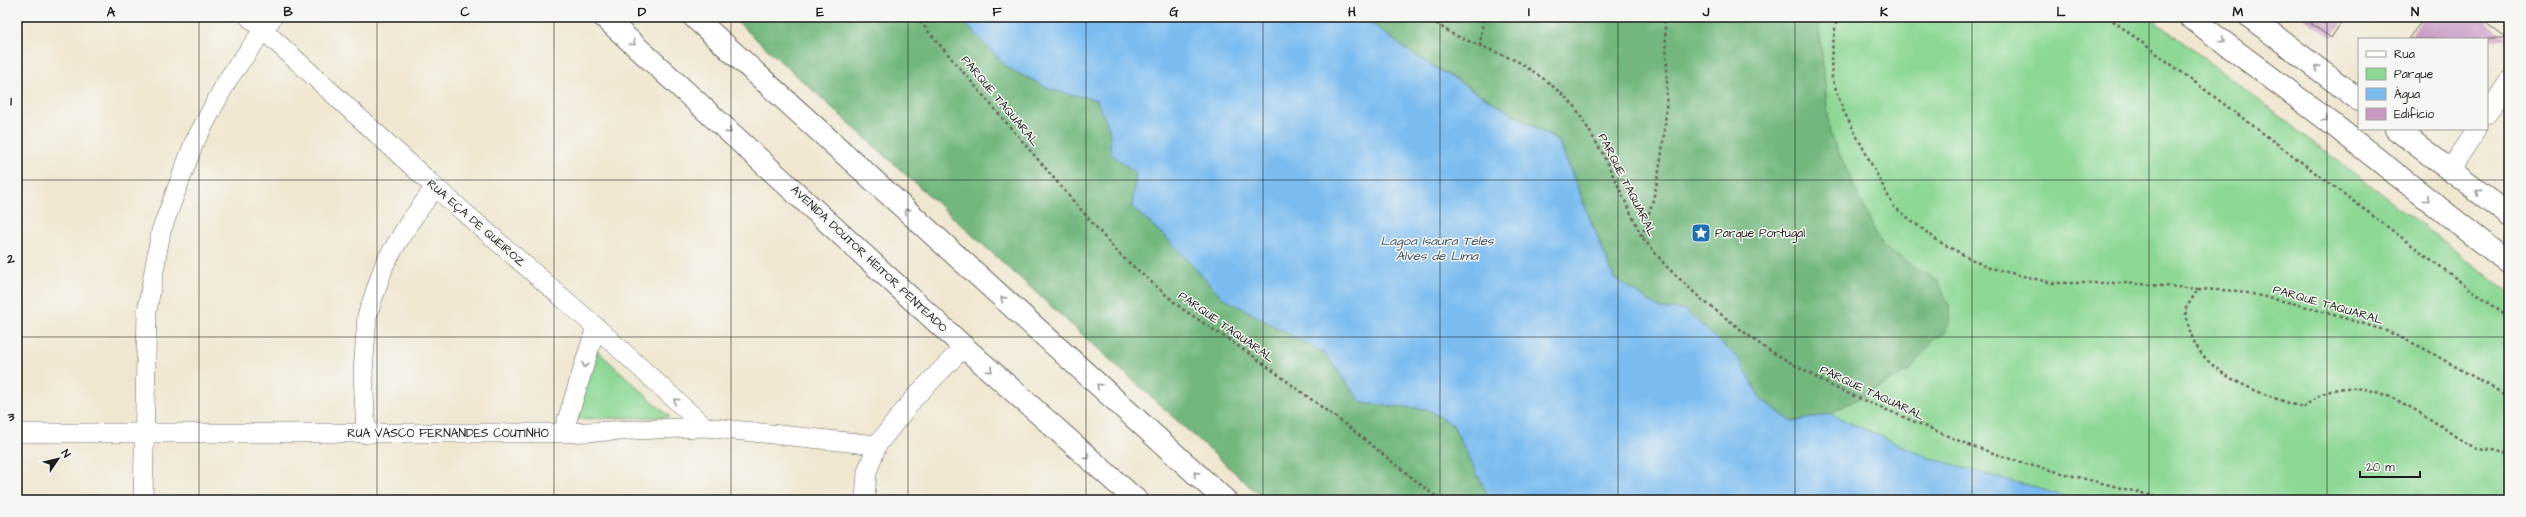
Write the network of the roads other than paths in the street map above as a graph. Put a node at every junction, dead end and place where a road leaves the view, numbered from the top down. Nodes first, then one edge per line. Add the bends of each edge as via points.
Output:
1 (604, 17) edge
2 (694, 17) edge
3 (2190, 17) edge
4 (2250, 17) edge
5 (261, 21) edge
6 (2509, 82) edge
7 (2358, 99) edge
8 (2488, 113) edge
9 (2397, 130) edge
10 (2476, 130) edge
11 (2450, 170) junction
12 (435, 187) junction
13 (2509, 215) edge
14 (2509, 264) edge
15 (596, 327) junction
16 (964, 347) junction
17 (704, 427) junction
18 (143, 432) junction
19 (17, 433) edge
20 (563, 433) junction
21 (366, 434) junction
22 (877, 445) junction
23 (143, 500) edge
24 (865, 500) edge
25 (1136, 500) edge
26 (1225, 500) edge

1 -> 16 main road, AVENIDA DOUTOR HEITOR PENTEADO
26 -> 2 main road
3 -> 14 main road
7 -> 4 main road
5 - 12 street, RUA EÇA DE QUEIROZ
5 - 18 street via 194,143 161,231 147,311
6 - 8 street
9 - 11 main road
10 - 11 street
13 -> 11 main road
12 - 15 street, RUA EÇA DE QUEIROZ
12 - 21 street via 385,263 367,316 363,373
17 -> 15 street, RUA EÇA DE QUEIROZ
15 -> 20 street
16 - 22 street via 915,397
16 -> 25 main road, AVENIDA DOUTOR HEITOR PENTEADO
17 - 20 street, RUA VASCO FERNANDES COUTINHO
17 - 22 street, RUA VASCO FERNANDES COUTINHO
18 - 19 street, RUA VASCO FERNANDES COUTINHO
18 - 21 street, RUA VASCO FERNANDES COUTINHO
18 - 23 street
20 - 21 street, RUA VASCO FERNANDES COUTINHO
22 - 24 street via 867,472

